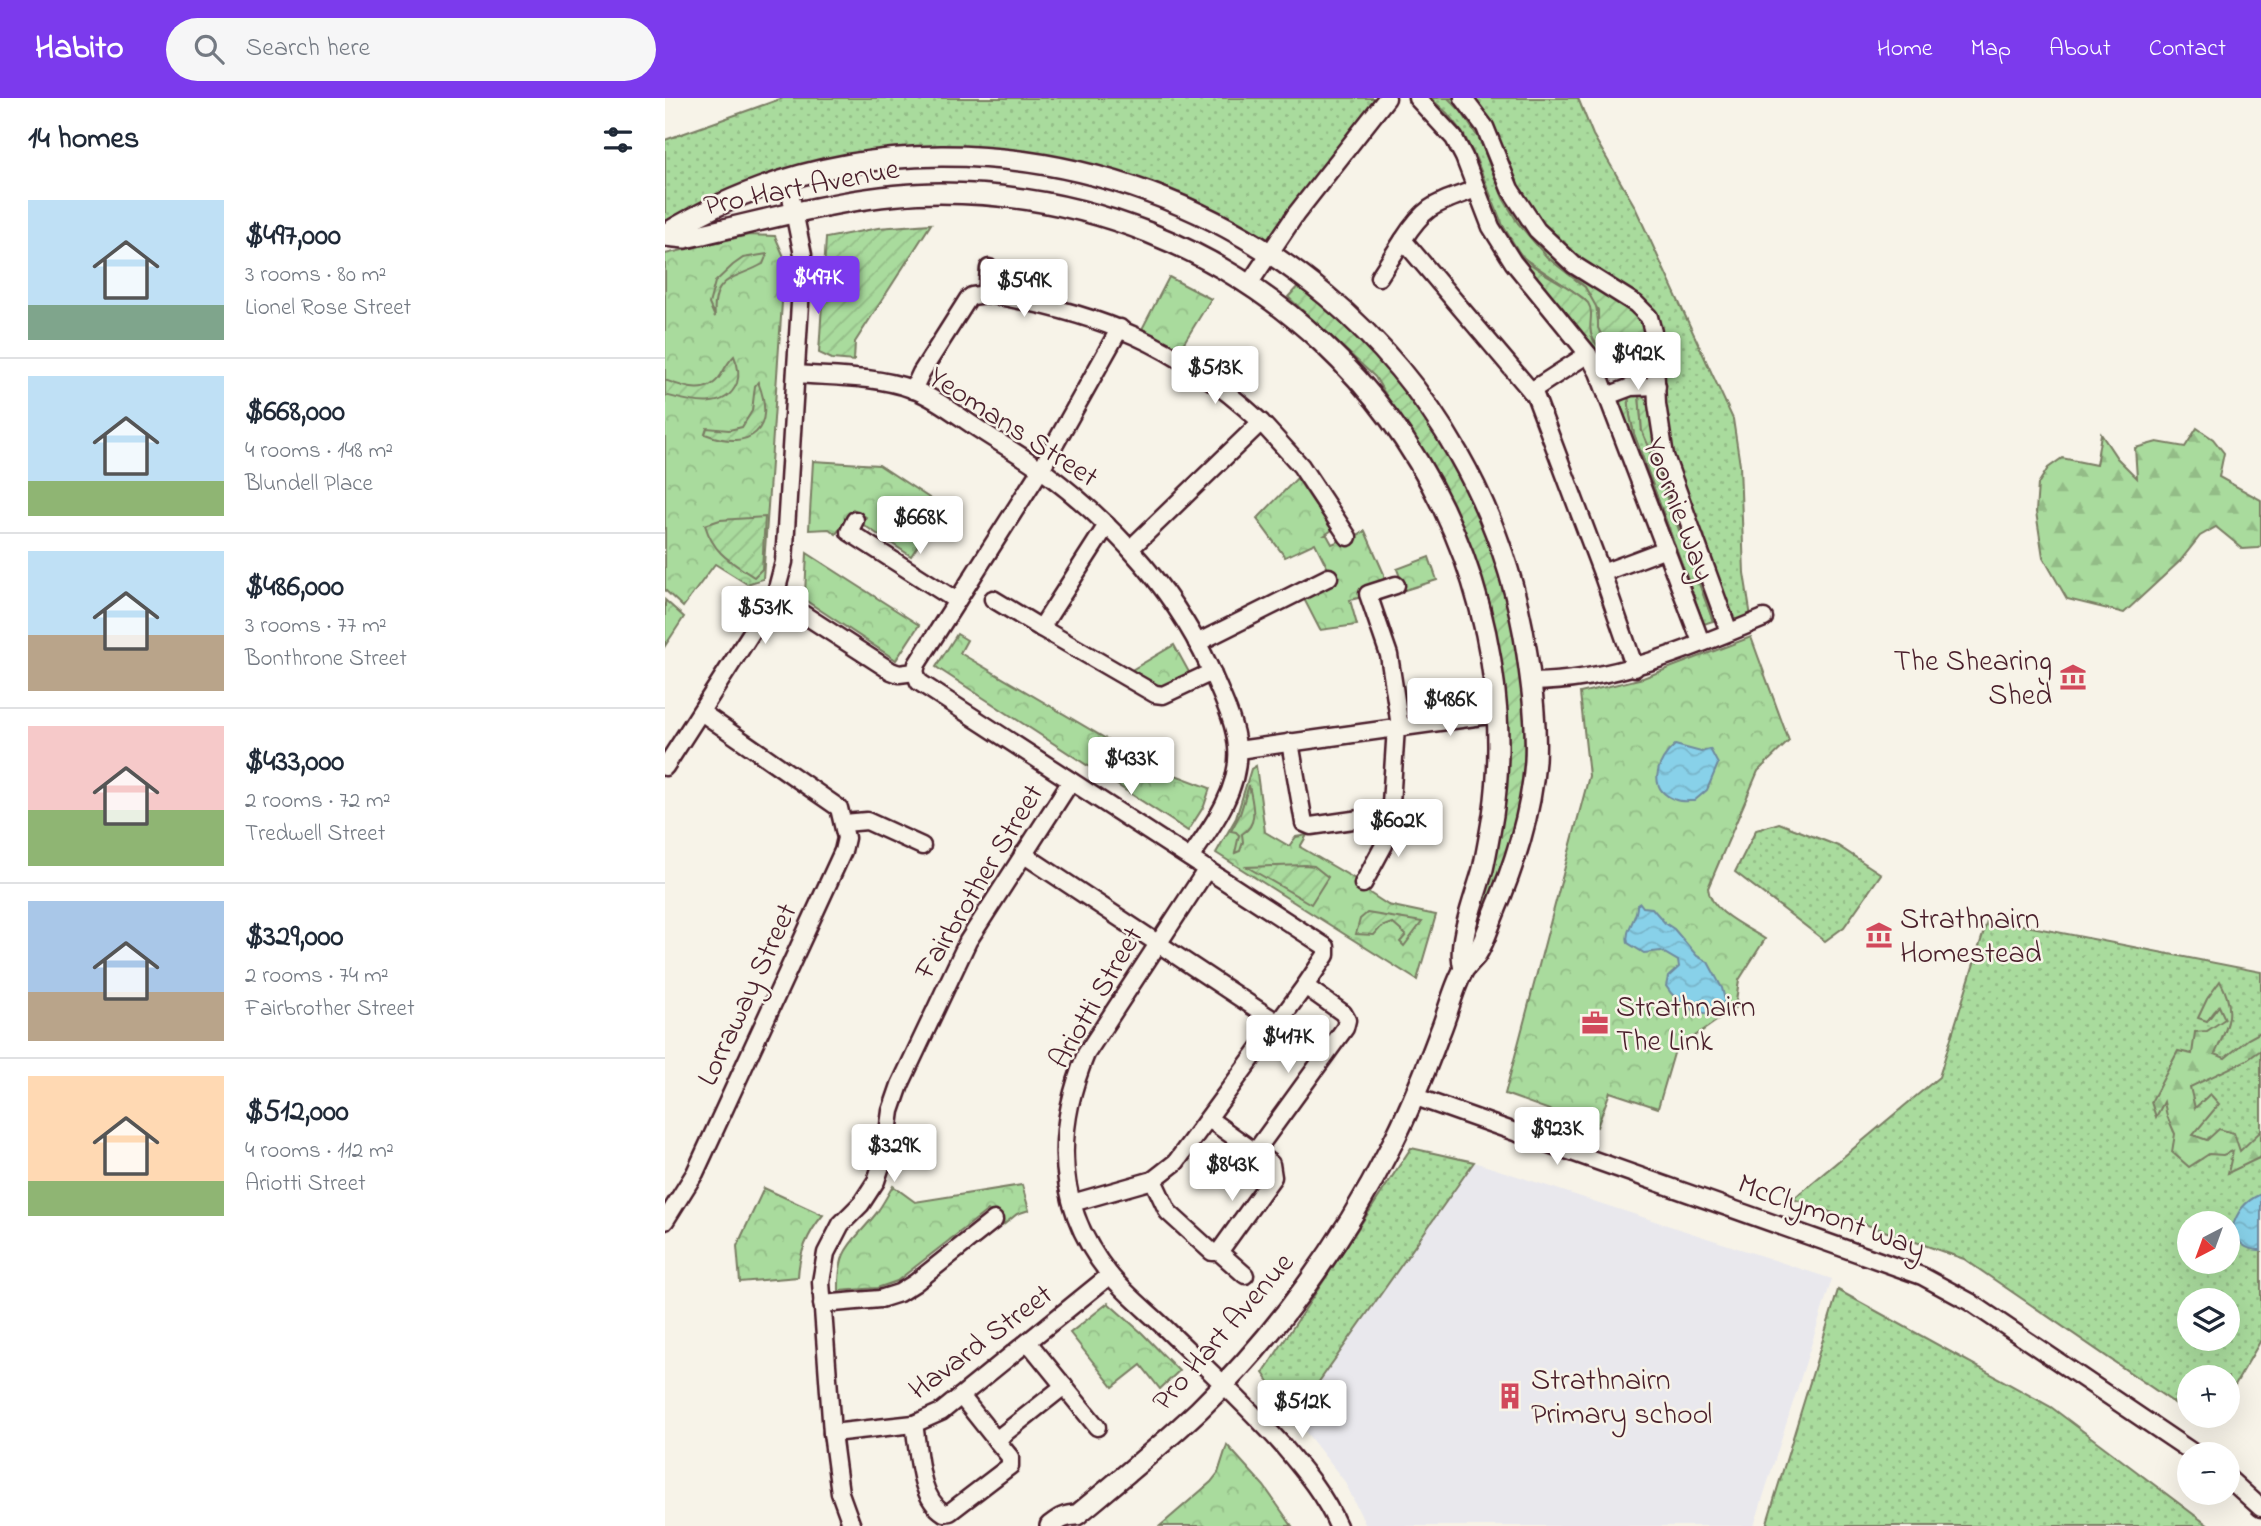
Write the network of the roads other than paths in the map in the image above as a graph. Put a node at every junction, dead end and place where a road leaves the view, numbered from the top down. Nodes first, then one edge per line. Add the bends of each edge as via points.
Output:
1 (1387, 98) edge
2 (1417, 98) edge
3 (1463, 98) edge
4 (787, 177) junction
5 (1476, 189) junction
6 (795, 215) junction
7 (665, 235) edge
8 (1403, 240) junction
9 (1269, 252) junction
10 (989, 268) dead end
11 (1379, 277) dead end
12 (1249, 284) junction
13 (987, 294) junction
14 (1120, 328) junction
15 (1588, 355) junction
16 (796, 374) junction
17 (1657, 386) junction
18 (913, 390) junction
19 (1531, 391) junction
20 (1607, 396) junction
21 (1261, 422) junction
22 (1041, 470) junction
23 (855, 520) dead end
24 (1107, 525) junction
25 (1348, 537) dead end
26 (1130, 549) junction
27 (1666, 549) junction
28 (1602, 573) junction
29 (1329, 577) dead end
30 (1396, 580) dead end
31 (993, 599) dead end
32 (957, 601) junction
33 (803, 614) dead end
34 (1764, 618) dead end
35 (1041, 628) junction
36 (1729, 632) junction
37 (1702, 642) junction
38 (1197, 643) junction
39 (1635, 668) junction
40 (915, 672) junction
41 (1212, 672) junction
42 (1531, 682) junction
43 (701, 712) junction
44 (1497, 713) junction
45 (1398, 726) junction
46 (1290, 742) junction
47 (1238, 750) junction
48 (665, 767) edge
49 (1071, 780) junction
50 (1389, 819) junction
51 (844, 823) junction
52 (922, 846) dead end
53 (1023, 854) junction
54 (1190, 858) junction
55 (1207, 869) junction
56 (1363, 884) dead end
57 (1158, 943) junction
58 (1464, 968) junction
59 (1305, 986) junction
60 (1278, 1023) junction
61 (1416, 1097) junction
62 (1209, 1119) junction
63 (1255, 1152) junction
64 (1153, 1180) junction
65 (671, 1200) edge
66 (1072, 1203) junction
67 (993, 1220) dead end
68 (665, 1221) edge
69 (1219, 1252) junction
70 (1110, 1275) junction
71 (1245, 1275) dead end
72 (822, 1304) junction
73 (1028, 1342) junction
74 (1223, 1384) junction
75 (1064, 1386) junction
76 (961, 1396) junction
77 (914, 1424) junction
78 (1097, 1427) dead end
79 (832, 1433) junction
80 (996, 1440) junction
81 (2177, 1442) edge
82 (2240, 1489) edge
83 (2261, 1508) edge
84 (1075, 1520) edge
85 (852, 1526) edge
86 (1050, 1526) edge
87 (1338, 1526) edge

1 - 9 street
2 - 5 street, Yoornie Way via 1454,138
3 - 17 street, Yoornie Way via 1485,127 1510,189 1537,230 1574,265 1649,317
4 - 6 street
4 - 7 street, Pro Hart Avenue via 701,212
4 - 9 street, Pro Hart Avenue via 912,157 975,156 1037,162 1159,195
5 - 8 street via 1430,206
5 - 15 street, Yoornie Way via 1513,262
6 - 7 street, Pro Hart Avenue via 685,238
6 - 12 street, Pro Hart Avenue via 853,201 912,194 1000,196 1047,203 1116,220 1171,241
6 - 16 street via 803,255
8 - 11 street
8 - 19 street
9 - 12 street
9 - 42 street, Pro Hart Avenue via 1330,297 1376,341 1452,443 1482,499 1505,558 1522,620
10 - 13 street
12 - 44 street, Pro Hart Avenue via 1347,365 1423,468 1452,526 1474,586 1489,648
13 - 14 street via 1050,306
13 - 18 street via 968,299
14 - 21 street via 1189,364
14 - 22 street
15 - 19 street
15 - 20 street, Yoornie Way
16 - 18 street, Yeomans Street via 889,382
16 - 43 street via 780,583
17 - 20 street via 1631,387
17 - 36 street, Yoornie Way via 1665,456
18 - 22 street, Yeomans Street
19 - 28 street
20 - 27 street, Yoornie Way
21 - 25 street via 1301,466
21 - 26 street
22 - 24 street, Yeomans Street
22 - 32 street
23 - 32 street via 849,533
24 - 26 street, Yeomans Street
24 - 35 street
26 - 38 street, Yeomans Street
27 - 28 street
27 - 37 street, Yoornie Way
28 - 39 street
29 - 38 street
30 - 45 street via 1368,594 1389,655
31 - 35 street
32 - 40 street
33 - 40 street via 891,671
34 - 36 street
35 - 41 street via 1155,694 1163,695
36 - 37 street
37 - 39 street
38 - 41 street, Yeomans Street
39 - 42 street
40 - 49 street via 919,682
41 - 47 street, Yeomans Street via 1233,723
42 - 58 street, Pro Hart Avenue via 1535,755 1525,827 1479,950
43 - 48 street
43 - 51 street via 825,796 839,808
44 - 45 street
44 - 58 street, Pro Hart Avenue via 1493,814 1462,949
45 - 46 street
45 - 50 street
46 - 47 street
46 - 50 street via 1304,823
47 - 54 street, Yeomans Street via 1226,801
49 - 53 street, Fairbrother Street
49 - 54 street
50 - 56 street via 1384,845
51 - 52 street via 867,821
51 - 65 street, Lorraway Street via 843,851 695,1173
53 - 57 street
53 - 72 street, Fairbrother Street via 968,941 900,1085 876,1181 841,1224 826,1253
54 - 55 street
55 - 57 street, Ariotti Street
55 - 59 street via 1326,947 1326,956
57 - 60 street
57 - 66 street, Ariotti Street via 1086,1054 1073,1086 1064,1136
58 - 61 street, Pro Hart Avenue
59 - 60 street
59 - 63 street via 1343,1013 1345,1028
60 - 62 street
61 - 74 street, Pro Hart Avenue via 1344,1229 1294,1300
61 - 81 street, McClymont Way via 1923,1276 1981,1309
62 - 63 street
62 - 64 street via 1176,1162
63 - 69 street via 1271,1164 1273,1177
64 - 66 street
64 - 69 street via 1168,1212 1212,1252
65 - 68 street, Lorraway Street
66 - 70 street, Ariotti Street via 1088,1241
67 - 72 street via 899,1293
69 - 71 street
70 - 73 street, Havard Street
70 - 74 street, Ariotti Street
72 - 79 street, Fairbrother Street
73 - 75 street
73 - 76 street, Havard Street
74 - 84 street, Pro Hart Avenue via 1157,1450
74 - 87 street, Ariotti Street via 1303,1470
75 - 78 street
75 - 80 street
76 - 77 street, Havard Street via 941,1412
76 - 80 street
77 - 79 street, Havard Street
77 - 80 street via 925,1489 944,1513 1010,1466 1010,1457
79 - 85 street, Fairbrother Street via 838,1485
82 - 83 street
84 - 86 street, Pro Hart Avenue via 1069,1515

